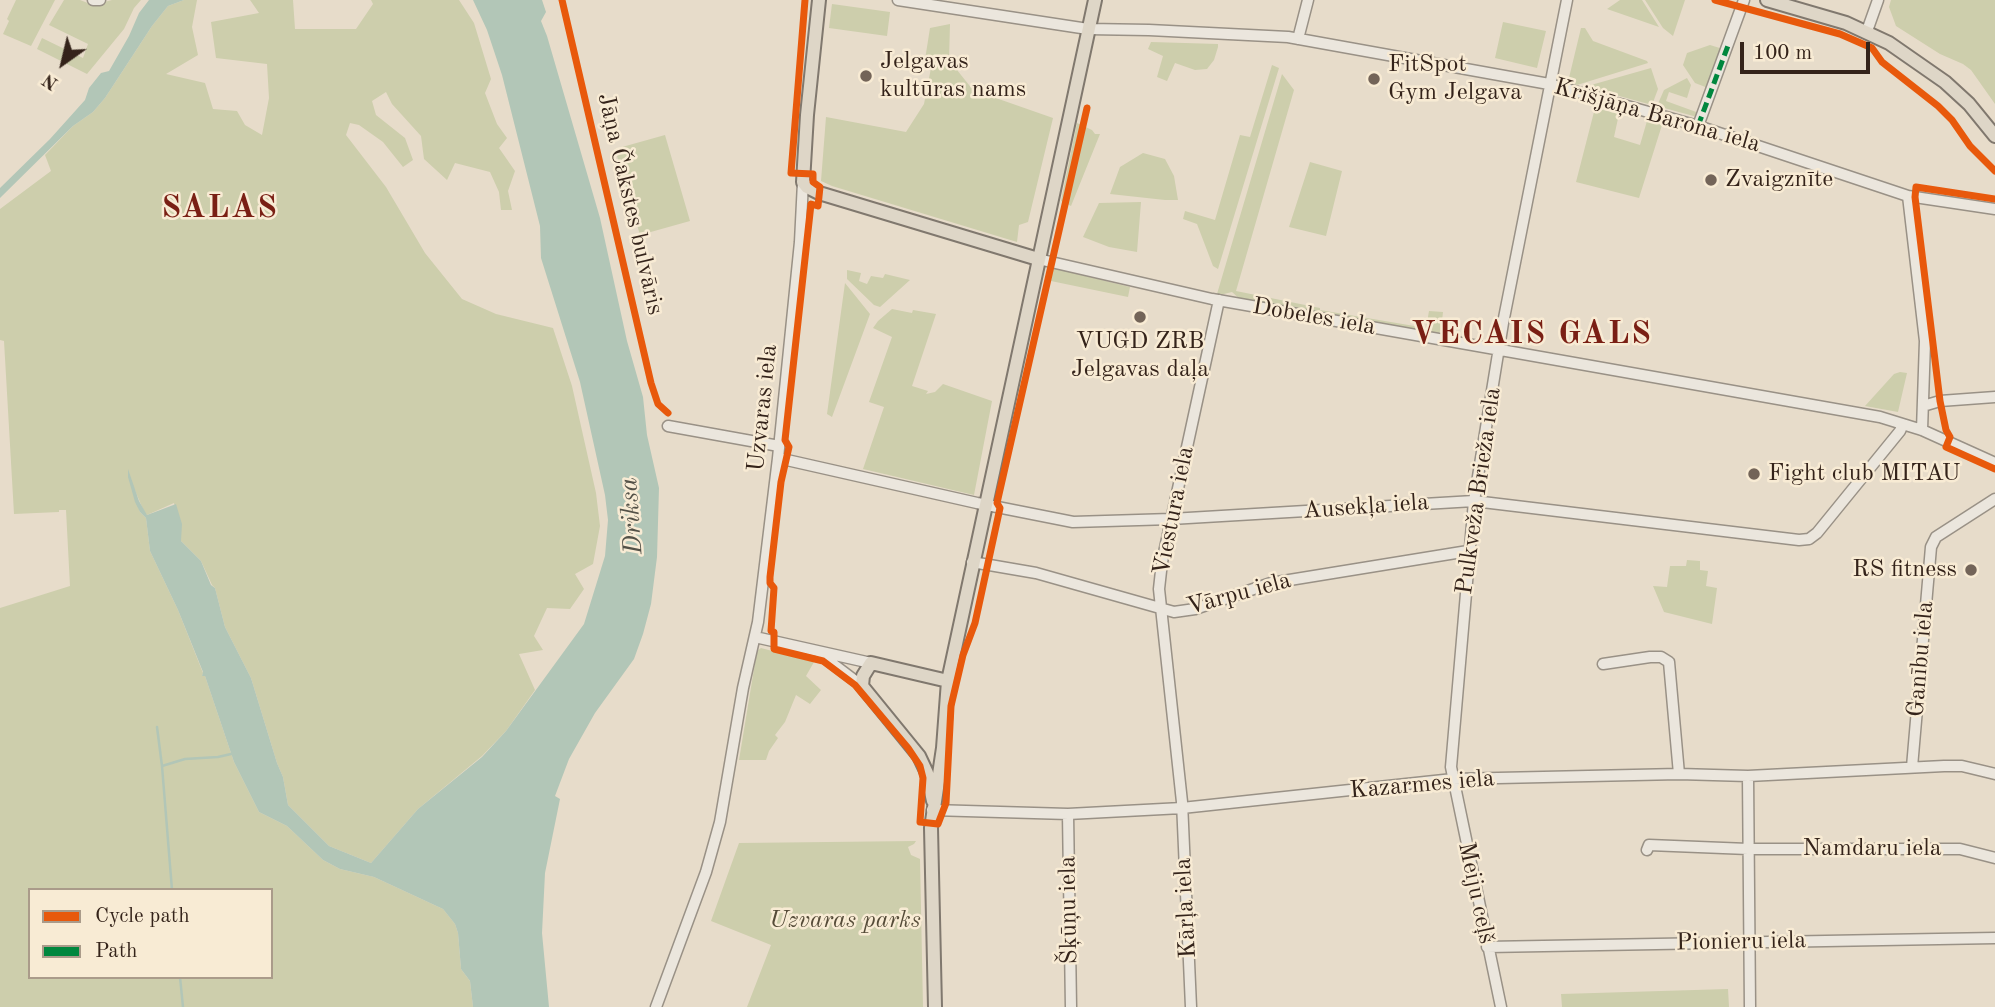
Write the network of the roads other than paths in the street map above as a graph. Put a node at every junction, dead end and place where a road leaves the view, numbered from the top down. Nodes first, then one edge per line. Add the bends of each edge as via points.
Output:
1 (93, 0) edge
2 (100, 0) edge
3 (819, 0) edge
4 (898, 0) edge
5 (1095, 0) edge
6 (1308, 0) edge
7 (1567, 0) edge
8 (1744, 0) edge
9 (1767, 0) edge
10 (1878, 0) edge
11 (1088, 29) junction
12 (1867, 31) junction
13 (1298, 39) junction
14 (1549, 84) junction
15 (1698, 126) junction
16 (1993, 131) edge
17 (803, 181) junction
18 (1908, 196) junction
19 (1995, 209) edge
20 (1038, 259) junction
21 (1219, 300) junction
22 (1499, 349) junction
23 (1995, 397) edge
24 (1923, 405) junction
25 (1903, 424) junction
26 (668, 426) dead end
27 (1922, 430) junction
28 (779, 446) junction
29 (778, 458) junction
30 (1995, 463) edge
31 (1995, 499) edge
32 (1474, 501) junction
33 (985, 505) junction
34 (1171, 519) junction
35 (1468, 551) junction
36 (972, 562) junction
37 (1161, 609) junction
38 (755, 638) junction
39 (815, 650) junction
40 (872, 663) junction
41 (1603, 664) dead end
42 (948, 681) junction
43 (862, 686) junction
44 (1912, 767) junction
45 (1679, 774) junction
46 (1995, 774) edge
47 (1748, 776) junction
48 (1452, 779) junction
49 (933, 807) junction
50 (1182, 808) junction
51 (1068, 814) junction
52 (1748, 849) junction
53 (1647, 850) dead end
54 (1995, 859) edge
55 (1995, 938) edge
56 (1750, 942) junction
57 (1487, 947) junction
58 (656, 1007) edge
59 (935, 1007) edge
60 (1070, 1007) edge
61 (1191, 1007) edge
62 (1501, 1007) edge
63 (1749, 1007) edge

1 - 2 street
3 - 17 main road, Uzvaras iela
4 - 11 street, Krišjāņa Barona iela
5 - 11 main road
6 - 13 street
7 - 14 street, Pulkveža Brieža iela
8 - 15 street
9 - 12 main road
10 - 12 street
11 - 13 street, Krišjāņa Barona iela
11 - 20 main road
12 - 16 main road via 1934,73
13 - 14 street, Krišjāņa Barona iela
14 - 15 street, Krišjāņa Barona iela
14 - 22 street, Pulkveža Brieža iela
15 - 18 street, Krišjāņa Barona iela
17 - 20 main road, Dobeles iela via 819,193
17 - 28 street, Uzvaras iela
18 - 19 street, Krišjāņa Barona iela
18 - 24 street via 1925,341
20 - 21 street, Dobeles iela
20 - 33 main road
21 - 22 street, Dobeles iela
21 - 34 street, Viestura iela
22 - 25 street, Dobeles iela
22 - 32 street, Pulkveža Brieža iela
23 - 24 street
24 - 27 street
25 - 27 street, Dobeles iela
25 - 32 street, Ausekļa iela via 1817,533 1805,540
26 - 28 street
27 - 30 street, Dobeles iela
28 - 29 street, Uzvaras iela
29 - 33 street, Ausekļa iela
29 - 38 street, Uzvaras iela
31 - 44 street, Ganību iela via 1936,537 1931,547
32 - 34 street, Ausekļa iela
32 - 35 street, Pulkveža Brieža iela
33 - 34 street, Ausekļa iela via 1073,522
33 - 36 main road
34 - 37 street, Viestura iela via 1161,562
35 - 37 street, Vārpu iela via 1271,583 1195,609
35 - 48 street, Pulkveža Brieža iela
36 - 37 street, Vārpu iela via 1035,573
36 - 42 main road
37 - 50 street, Viestura iela
38 - 39 street
38 - 58 street, Uzvaras iela via 720,822
39 - 40 street
39 - 43 street
40 - 42 main road
40 - 43 main road
41 - 45 street via 1650,657 1669,662
42 - 49 main road
43 - 49 main road via 919,756
44 - 46 street via 1962,766
44 - 47 street, Kazarmes iela
45 - 47 street, Kazarmes iela
45 - 48 street, Kazarmes iela
47 - 52 street
48 - 50 street, Kazarmes iela
48 - 57 street, Meiju ceļš
49 - 51 street, Kazarmes iela
49 - 59 main road
50 - 51 street, Kazarmes iela
50 - 61 street, Kārļa iela
51 - 60 street, Šķūņu iela
52 - 53 street, Namdaru iela via 1649,845
52 - 54 street, Namdaru iela via 1960,849
52 - 56 street
55 - 56 street, Pionieru iela
56 - 57 street, Pionieru iela
56 - 63 street
57 - 62 street, Meiju ceļš

